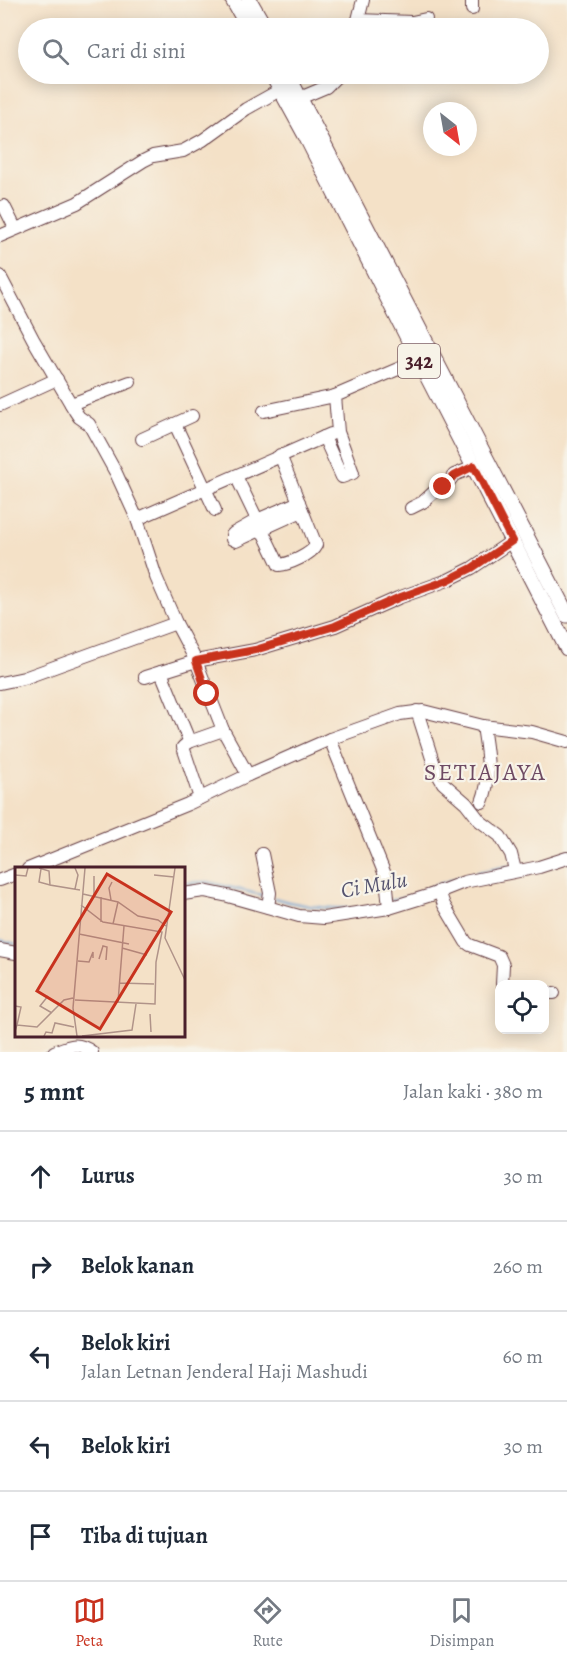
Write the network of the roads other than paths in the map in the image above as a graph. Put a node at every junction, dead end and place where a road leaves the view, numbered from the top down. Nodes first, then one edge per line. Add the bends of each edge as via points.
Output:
1 (233, 0) edge
2 (249, 0) edge
3 (363, 0) edge
4 (249, 18) edge
5 (255, 18) edge
6 (358, 18) edge
7 (277, 84) edge
8 (292, 84) edge
9 (329, 84) edge
10 (280, 90) junction
11 (300, 98) junction
12 (4, 206) dead end
13 (15, 228) junction
14 (0, 236) edge
15 (0, 276) edge
16 (419, 360) junction
17 (57, 379) junction
18 (130, 382) dead end
19 (335, 396) junction
20 (71, 404) junction
21 (0, 405) edge
22 (264, 411) dead end
23 (192, 416) dead end
24 (175, 424) junction
25 (338, 432) junction
26 (324, 437) junction
27 (142, 439) dead end
28 (280, 455) junction
29 (474, 466) junction
30 (236, 476) junction
31 (205, 488) junction
32 (301, 506) junction
33 (411, 508) dead end
34 (215, 510) dead end
35 (137, 519) junction
36 (259, 524) junction
37 (512, 541) junction
38 (567, 615) edge
39 (176, 623) junction
40 (567, 648) edge
41 (196, 661) junction
42 (161, 672) junction
43 (145, 677) dead end
44 (0, 683) edge
45 (417, 711) junction
46 (483, 726) junction
47 (223, 730) junction
48 (330, 739) junction
49 (189, 741) junction
50 (567, 742) edge
51 (248, 775) junction
52 (200, 798) junction
53 (482, 802) dead end
54 (261, 854) dead end
55 (567, 858) edge
56 (514, 866) junction
57 (33, 867) edge
58 (15, 874) edge
59 (0, 880) edge
60 (435, 893) junction
61 (184, 894) edge
62 (269, 900) junction
63 (389, 905) junction
64 (0, 950) edge
65 (15, 953) edge
66 (502, 980) edge
67 (54, 1052) edge
68 (92, 1052) edge

1 - 4 main road
2 - 5 main road
3 - 6 street
7 - 10 main road, 342
8 - 11 main road, 342
9 - 11 street
10 - 13 street via 183,151 153,156 77,203
10 - 16 main road, 342
11 - 38 main road, 342
12 - 13 street
13 - 14 street
15 - 17 street
16 - 19 street
16 - 29 main road, 342
17 - 20 street
17 - 21 street
18 - 20 street
19 - 22 street
19 - 25 street
20 - 35 street via 96,434
23 - 24 street
24 - 27 street
24 - 31 street
25 - 26 street
25 - 26 street via 353,473 346,477 337,469
26 - 28 street
28 - 30 street
28 - 32 street
29 - 33 street
29 - 37 main road, 342
30 - 31 street
30 - 36 street
31 - 34 street
31 - 35 street
32 - 36 street
32 - 36 street via 316,548 281,565
35 - 39 street
37 - 40 main road, 342
37 - 41 street via 448,580 335,626 255,650
39 - 41 street
39 - 44 street via 24,678
41 - 42 street
41 - 47 street
42 - 43 street
42 - 49 street
45 - 46 street
45 - 48 street
45 - 56 street via 443,783 500,836 509,848
46 - 50 street via 532,732
46 - 53 street via 489,776
47 - 49 street
47 - 51 street
48 - 51 street
48 - 63 street via 383,867
49 - 52 street via 183,747
51 - 52 street
52 - 57 street
54 - 62 street
55 - 56 street via 538,867
56 - 60 street
58 - 59 street
60 - 63 street
60 - 66 street via 470,945 499,956
61 - 62 street via 204,891
62 - 63 street via 299,916 316,918
64 - 65 street
67 - 68 street via 74,1045 83,1045

